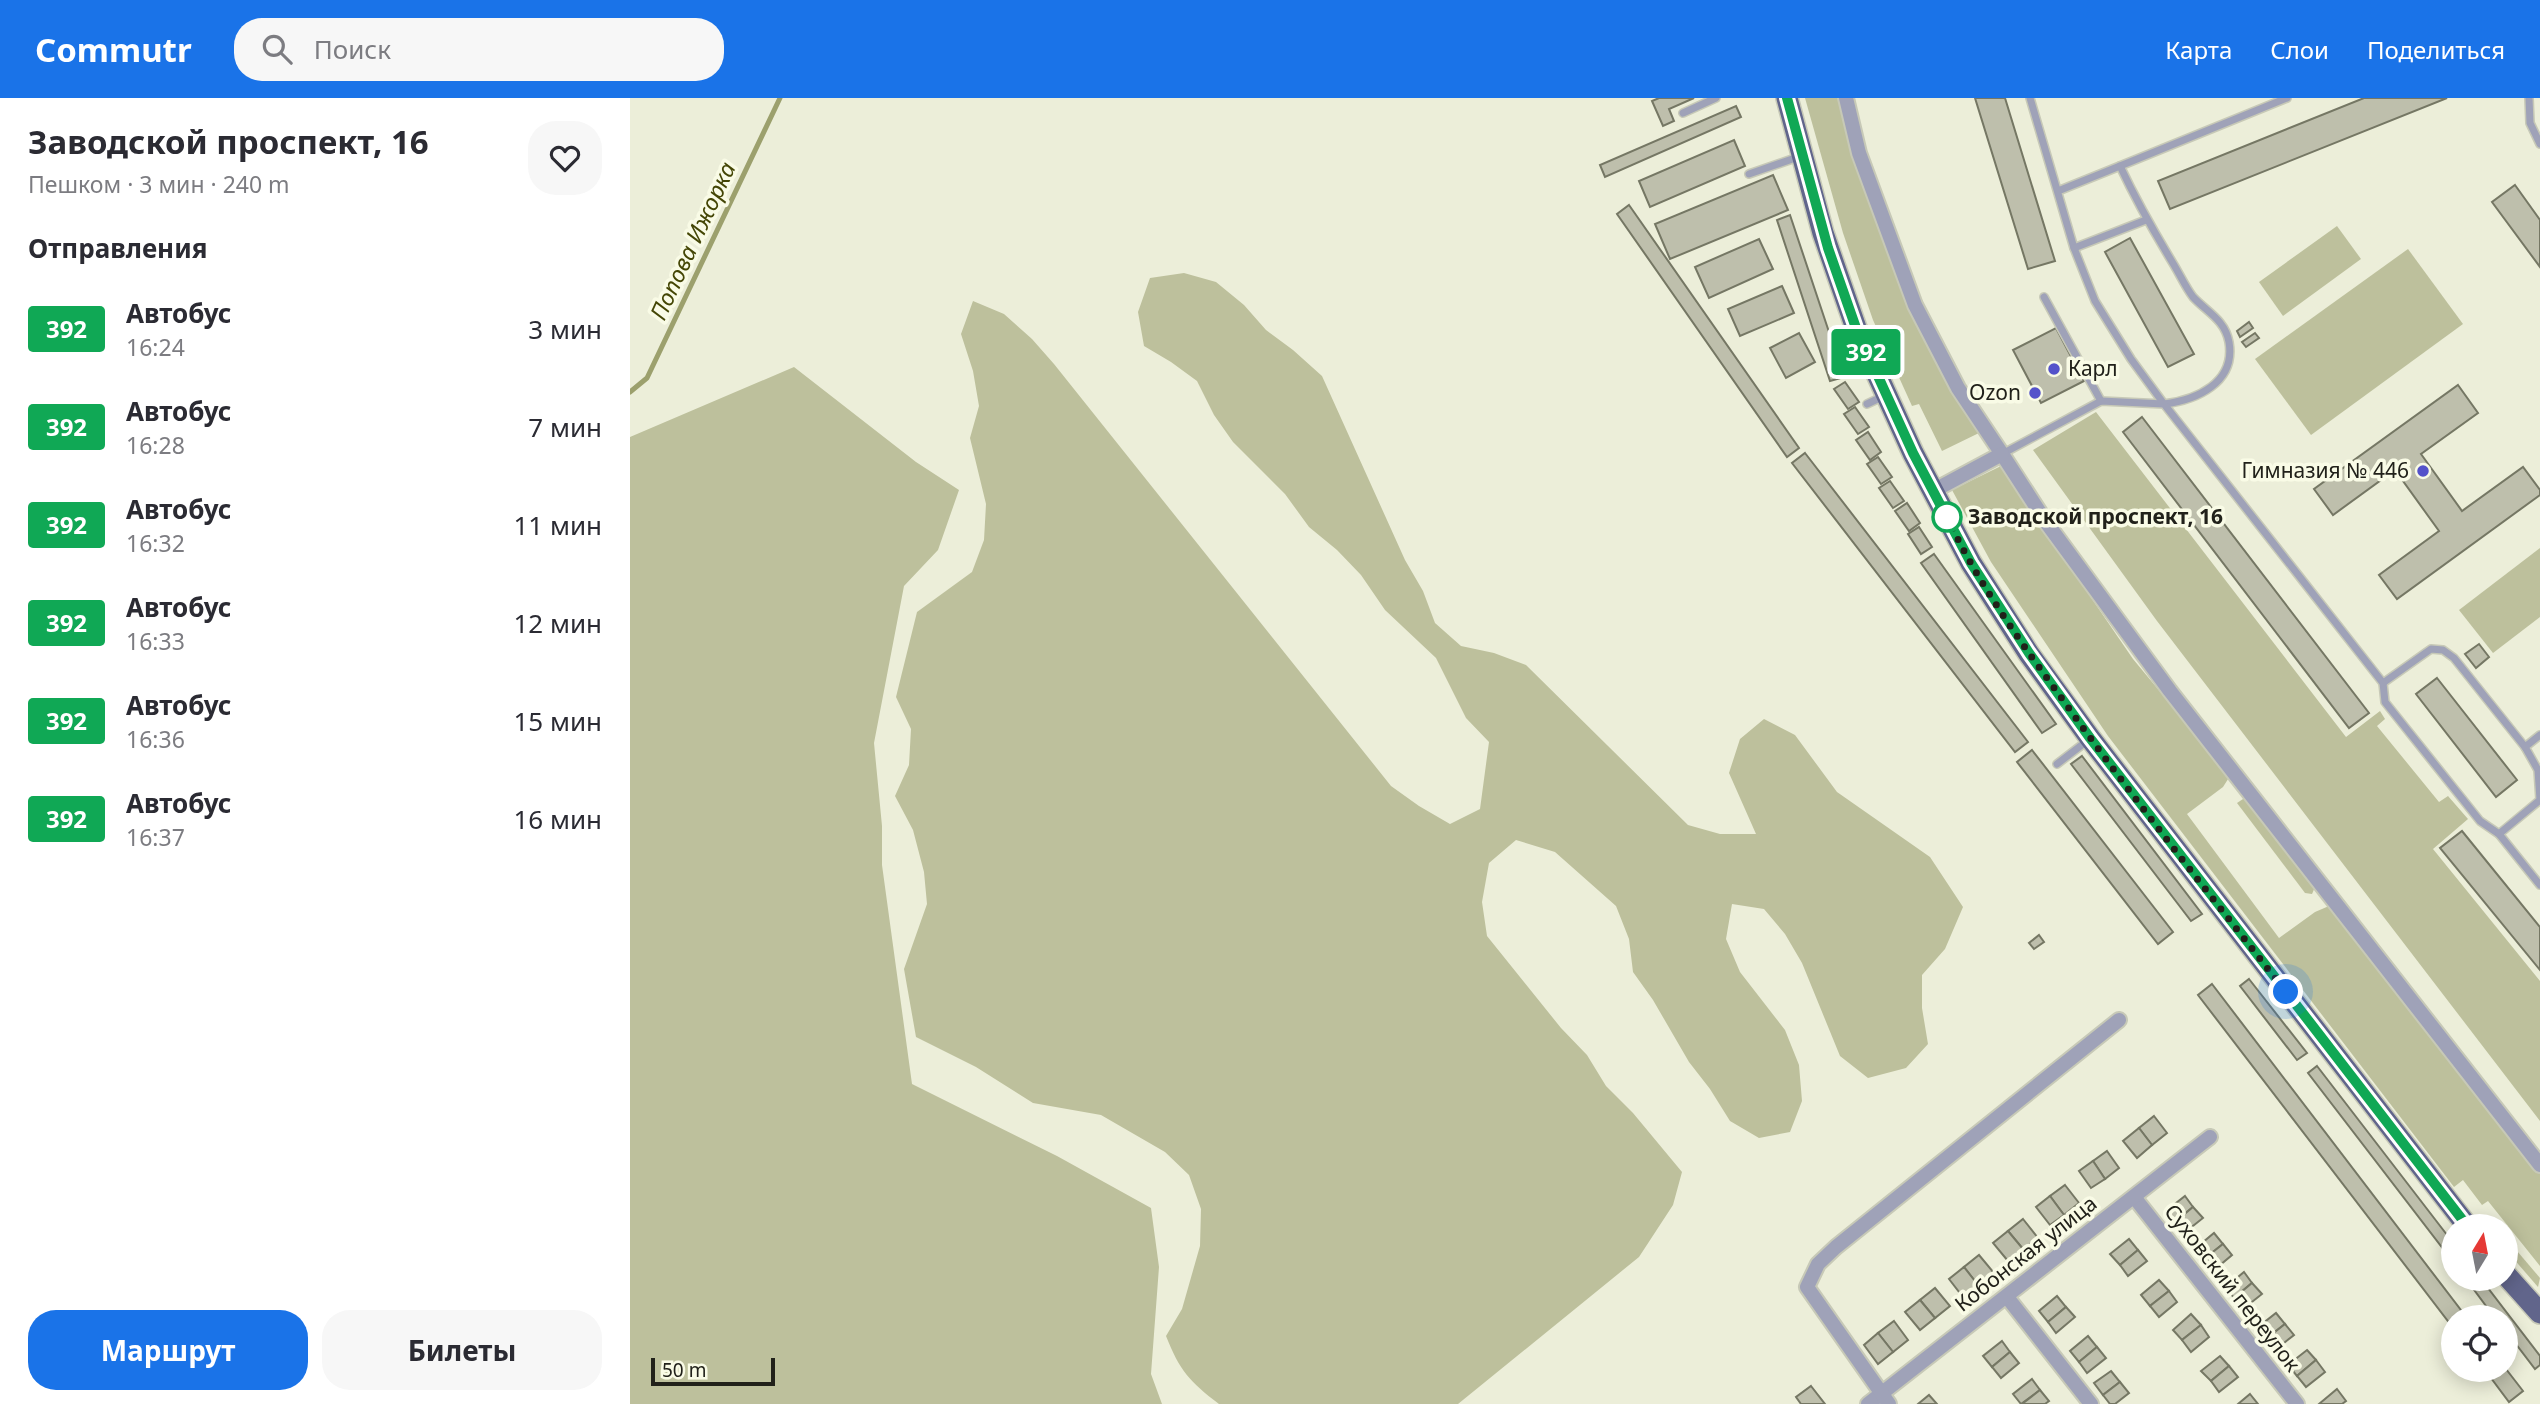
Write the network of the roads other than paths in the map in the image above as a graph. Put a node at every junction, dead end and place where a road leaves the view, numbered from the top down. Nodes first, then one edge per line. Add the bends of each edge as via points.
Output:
1 (1716, 98) edge
2 (1787, 98) edge
3 (1846, 98) edge
4 (2030, 98) edge
5 (2287, 98) edge
6 (2529, 98) edge
7 (1683, 113) dead end
8 (2540, 144) edge
9 (1801, 156) junction
10 (2120, 166) junction
11 (1749, 174) dead end
12 (2058, 191) junction
13 (2146, 220) junction
14 (2074, 248) junction
15 (2044, 297) dead end
16 (1886, 395) junction
17 (2101, 401) junction
18 (1867, 404) dead end
19 (2164, 404) junction
20 (2001, 454) junction
21 (1933, 491) junction
22 (2383, 683) junction
23 (2540, 734) edge
24 (2090, 738) junction
25 (2525, 747) junction
26 (2057, 764) dead end
27 (2499, 834) junction
28 (2540, 885) edge
29 (2119, 1020) dead end
30 (2210, 1137) dead end
31 (2540, 1165) edge
32 (2134, 1197) junction
33 (2458, 1214) edge
34 (2518, 1288) edge
35 (2007, 1297) junction
36 (2540, 1313) edge
37 (1885, 1399) edge
38 (1868, 1404) edge
39 (2091, 1404) edge
40 (2297, 1404) edge

1 - 7 lane
2 - 9 main road
3 - 20 street via 1859,153 1915,305 1958,388
4 - 12 lane
5 - 10 lane
6 - 8 lane via 2530,123
9 - 11 lane
9 - 16 main road via 1841,289
10 - 12 lane
10 - 13 lane
12 - 14 lane
13 - 14 lane
13 - 19 lane via 2193,297 2223,325 2229,343 2227,364 2203,395
14 - 19 lane via 2095,301
15 - 17 lane
16 - 18 lane
16 - 21 main road
17 - 19 lane
17 - 20 lane
19 - 22 lane
20 - 21 street
20 - 31 street via 2170,691
21 - 24 main road via 1978,574
22 - 25 lane via 2431,649 2443,650
22 - 27 lane via 2385,702 2480,821
23 - 25 lane
24 - 26 lane
24 - 33 main road
25 - 27 lane via 2538,769 2540,800
27 - 28 lane
29 - 37 street via 1818,1265 1807,1287
30 - 32 street, Кобонская улица
32 - 35 street, Кобонская улица
32 - 40 street, Суховский переулок
34 - 36 main road
35 - 37 street, Кобонская улица
35 - 39 street
37 - 38 street, Кобонская улица

